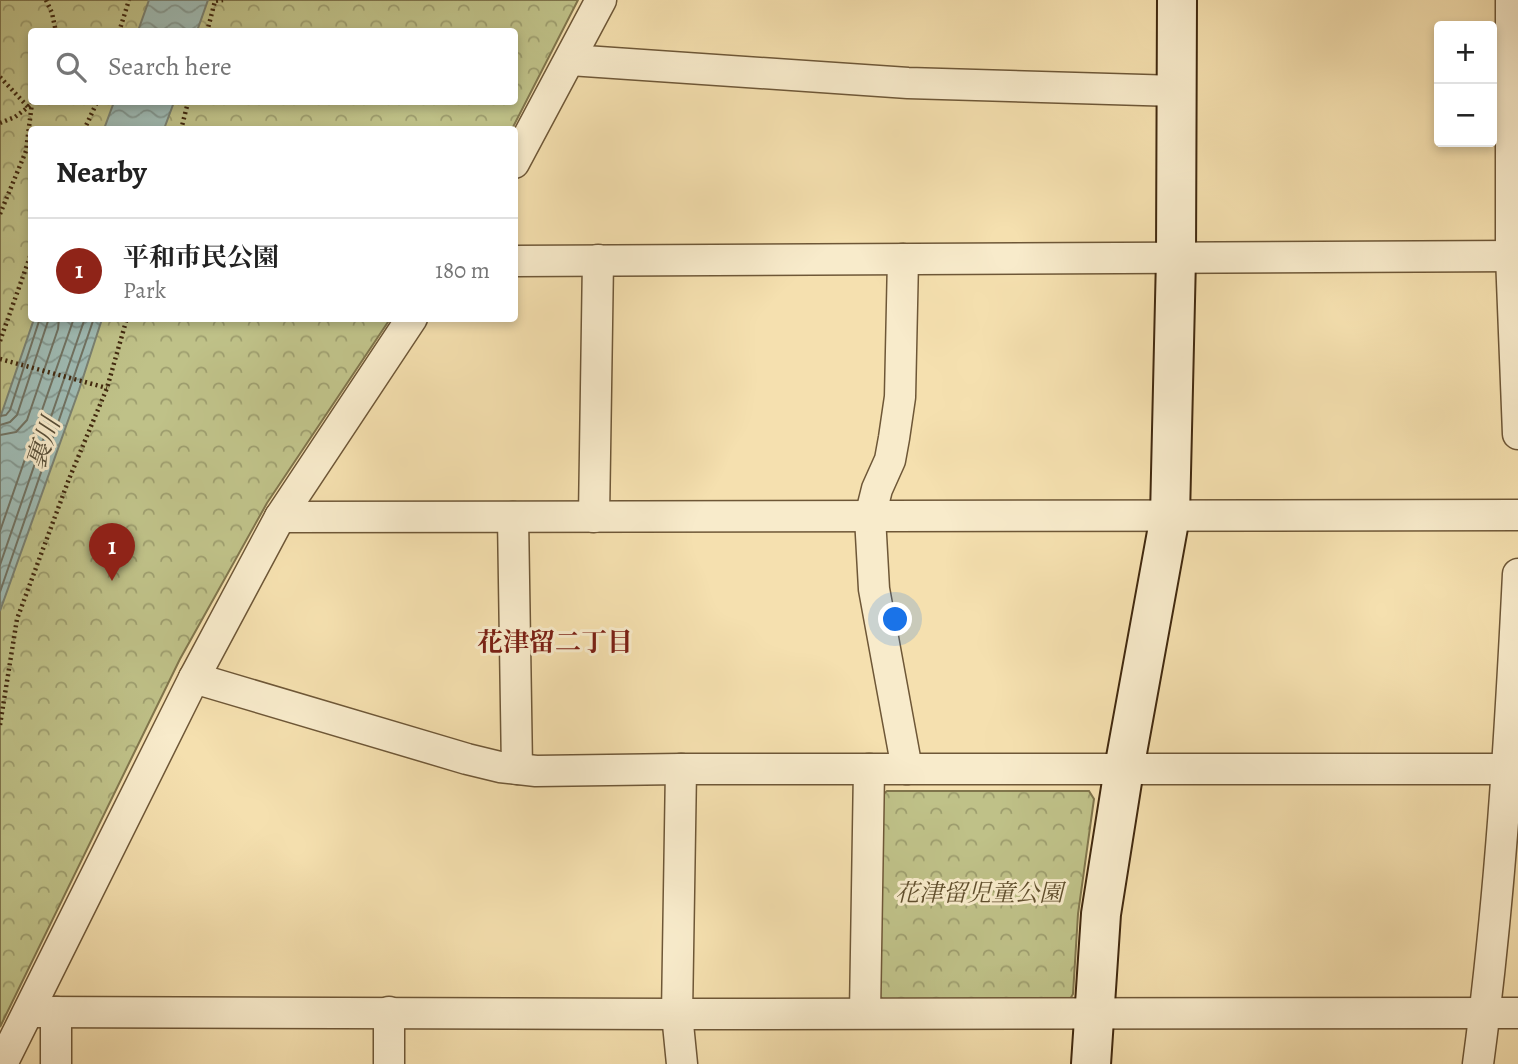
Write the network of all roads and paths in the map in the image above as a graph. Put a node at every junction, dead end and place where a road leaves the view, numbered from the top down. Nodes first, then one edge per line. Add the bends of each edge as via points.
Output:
1 (46, 0) edge
2 (129, 0) edge
3 (223, 0) edge
4 (601, 0) edge
5 (1177, 0) edge
6 (1511, 0) edge
7 (56, 28) edge
8 (120, 28) edge
9 (208, 28) edge
10 (570, 60) junction
11 (0, 77) edge
12 (1177, 91) junction
13 (28, 101) edge
14 (30, 105) edge
15 (31, 105) edge
16 (96, 105) edge
17 (187, 105) edge
18 (0, 123) edge
19 (29, 126) edge
20 (86, 126) edge
21 (182, 126) edge
22 (28, 132) edge
23 (26, 151) joint
24 (518, 156) edge
25 (0, 215) edge
26 (1515, 256) edge
27 (1176, 258) junction
28 (903, 259) junction
29 (598, 260) junction
30 (518, 261) edge
31 (28, 262) edge
32 (126, 322) edge
33 (409, 322) edge
34 (0, 341) edge
35 (1, 359) edge
36 (107, 388) junction
37 (1518, 434) edge
38 (1518, 515) edge
39 (870, 516) junction
40 (1170, 516) junction
41 (280, 517) junction
42 (513, 517) junction
43 (594, 517) junction
44 (1518, 574) edge
45 (194, 678) junction
46 (0, 725) edge
47 (517, 769) junction
48 (681, 769) junction
49 (869, 769) junction
50 (907, 769) junction
51 (1124, 769) junction
52 (1513, 769) edge
53 (42, 1012) junction
54 (389, 1012) junction
55 (865, 1013) junction
56 (1094, 1013) junction
57 (1485, 1013) junction
58 (1518, 1013) edge
59 (677, 1014) junction
60 (2, 1064) edge
61 (56, 1064) edge
62 (389, 1064) edge
63 (682, 1064) edge
64 (1091, 1064) edge
65 (1478, 1064) edge

1 - 7 path
2 - 8 path
3 - 9 path via 215,1
4 - 10 street
5 - 12 street
6 - 26 street
10 - 12 street via 908,83
10 - 24 street
11 - 13 path
12 - 27 street
14 - 18 path
15 - 19 path
16 - 20 path
17 - 21 path
22 - 23 path
23 - 25 path
26 - 27 street
26 - 37 street
27 - 28 street
27 - 40 street
28 - 29 street
28 - 39 street via 900,397 890,460
29 - 30 street
29 - 43 street
31 - 34 path
32 - 36 path
33 - 41 street
35 - 36 path
36 - 46 path via 17,619
38 - 40 street
39 - 40 street
39 - 43 street
39 - 50 street via 874,589
40 - 51 street
41 - 42 street
41 - 45 street
42 - 43 street
42 - 47 street
44 - 52 street
45 - 47 street via 467,759
45 - 53 street
47 - 48 street
48 - 49 street
48 - 59 street
49 - 50 street
49 - 55 street
50 - 51 street
51 - 52 street
51 - 56 street via 1101,914
52 - 57 street
53 - 54 street
53 - 60 street
53 - 61 street
54 - 59 street
54 - 62 street
55 - 56 street
55 - 59 street
56 - 57 street
56 - 64 street
57 - 58 street
57 - 65 street
59 - 63 street

